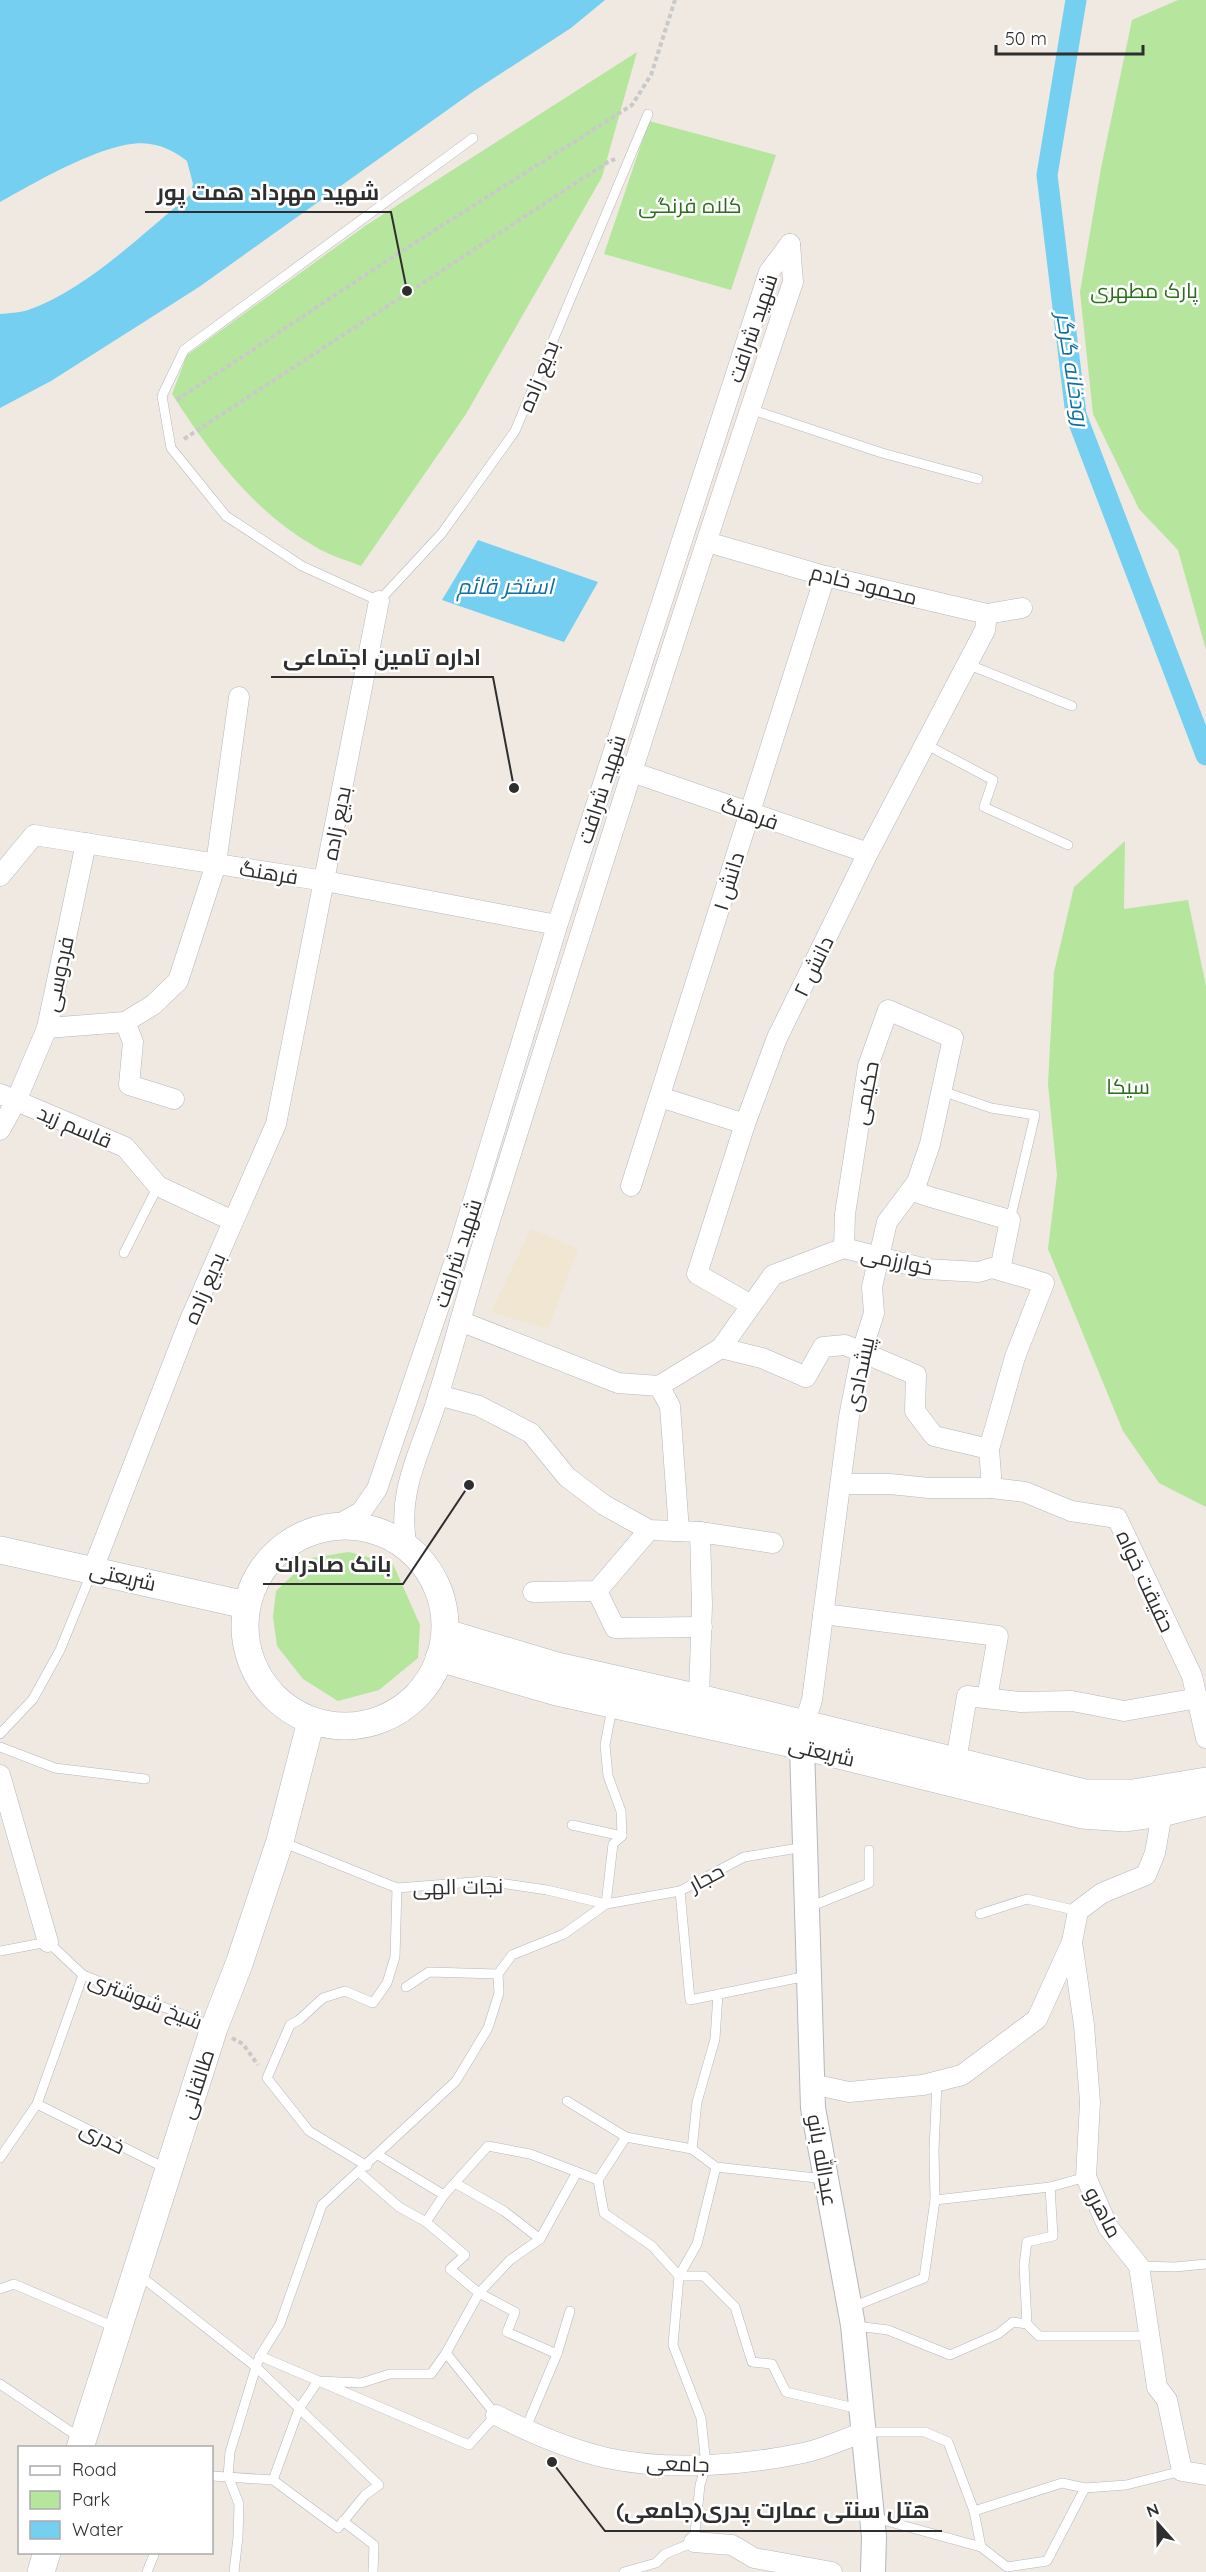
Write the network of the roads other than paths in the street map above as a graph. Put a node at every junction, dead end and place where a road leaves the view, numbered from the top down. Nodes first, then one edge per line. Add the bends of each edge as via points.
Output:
1 (648, 114) dead end
2 (473, 138) dead end
3 (750, 409) junction
4 (718, 429) junction
5 (741, 438) junction
6 (978, 479) dead end
7 (707, 542) junction
8 (825, 576) junction
9 (379, 601) junction
10 (1022, 608) dead end
11 (987, 615) junction
12 (967, 664) junction
13 (239, 697) dead end
14 (1072, 706) dead end
15 (925, 744) junction
16 (632, 772) junction
17 (750, 812) junction
18 (86, 843) junction
19 (1068, 844) dead end
20 (868, 854) junction
21 (216, 864) junction
22 (0, 876) edge
23 (325, 881) junction
24 (557, 926) junction
25 (125, 1022) junction
26 (47, 1028) junction
27 (953, 1038) joint
28 (942, 1090) junction
29 (8, 1097) edge
30 (660, 1097) junction
31 (174, 1099) dead end
32 (745, 1124) junction
33 (0, 1130) edge
34 (158, 1186) junction
35 (631, 1186) dead end
36 (911, 1190) junction
37 (1010, 1220) junction
38 (233, 1221) junction
39 (844, 1248) junction
40 (124, 1252) dead end
41 (879, 1259) junction
42 (992, 1268) junction
43 (751, 1305) junction
44 (460, 1321) junction
45 (721, 1348) junction
46 (862, 1351) junction
47 (659, 1386) junction
48 (438, 1395) junction
49 (989, 1449) junction
50 (842, 1484) junction
51 (992, 1488) junction
52 (336, 1526) junction
53 (649, 1530) junction
54 (679, 1531) junction
55 (700, 1532) junction
56 (773, 1543) dead end
57 (407, 1547) junction
58 (0, 1550) edge
59 (93, 1569) junction
60 (597, 1591) junction
61 (533, 1592) dead end
62 (246, 1605) junction
63 (823, 1614) junction
64 (702, 1627) junction
65 (442, 1646) junction
66 (699, 1698) junction
67 (987, 1698) junction
68 (1198, 1698) junction
69 (613, 1704) junction
70 (311, 1721) junction
71 (0, 1734) edge
72 (803, 1735) junction
73 (1206, 1738) edge
74 (0, 1747) edge
75 (956, 1761) junction
76 (0, 1775) edge
77 (145, 1779) dead end
78 (1206, 1781) edge
79 (1206, 1802) edge
80 (1162, 1813) junction
81 (572, 1825) dead end
82 (622, 1836) junction
83 (280, 1841) junction
84 (805, 1847) junction
85 (869, 1850) dead end
86 (397, 1888) junction
87 (680, 1891) junction
88 (606, 1904) junction
89 (807, 1908) junction
90 (1078, 1911) junction
91 (980, 1914) dead end
92 (48, 1942) junction
93 (1072, 1942) junction
94 (0, 1951) edge
95 (498, 1974) junction
96 (83, 1975) junction
97 (809, 1976) junction
98 (406, 1988) dead end
99 (718, 1994) junction
100 (214, 2028) junction
101 (937, 2082) junction
102 (812, 2084) junction
103 (567, 2101) dead end
104 (38, 2104) junction
105 (626, 2138) junction
106 (692, 2149) junction
107 (378, 2155) junction
108 (0, 2158) edge
109 (716, 2167) junction
110 (363, 2169) junction
111 (168, 2170) junction
112 (577, 2172) junction
113 (1086, 2177) junction
114 (826, 2179) junction
115 (598, 2180) junction
116 (455, 2183) junction
117 (1050, 2187) junction
118 (444, 2195) junction
119 (934, 2200) junction
120 (426, 2222) junction
121 (540, 2239) junction
122 (1206, 2264) edge
123 (1139, 2266) junction
124 (136, 2273) junction
125 (679, 2276) junction
126 (0, 2289) edge
127 (479, 2293) junction
128 (570, 2311) dead end
129 (852, 2317) junction
130 (1027, 2324) junction
131 (118, 2328) junction
132 (1148, 2337) junction
133 (446, 2353) junction
134 (558, 2354) junction
135 (260, 2356) junction
136 (256, 2367) junction
137 (318, 2381) junction
138 (0, 2384) edge
139 (299, 2409) junction
140 (496, 2415) junction
141 (862, 2421) junction
142 (525, 2430) junction
143 (81, 2444) edge
144 (706, 2465) junction
145 (1182, 2471) junction
146 (1206, 2475) edge
147 (213, 2476) edge
148 (228, 2476) junction
149 (273, 2480) junction
150 (1085, 2488) junction
151 (974, 2511) junction
152 (872, 2517) junction
153 (343, 2521) junction
154 (694, 2542) junction
155 (981, 2547) junction
156 (47, 2554) edge
157 (155, 2554) edge
158 (656, 2567) edge
159 (1006, 2570) edge
160 (41, 2572) edge
161 (147, 2572) edge
162 (234, 2572) edge
163 (373, 2572) edge
164 (624, 2572) edge
165 (832, 2572) edge
166 (873, 2572) edge

1 - 9 lane, بدیع زاده via 515,430 442,533
2 - 9 lane via 184,350 162,396 171,448 225,516 302,566
3 - 4 street, شهید شرافت via 793,282 790,244 769,272
3 - 5 street, شهید شرافت
3 - 6 lane via 882,453
4 - 5 street
4 - 24 street, شهید شرافت
5 - 7 street, شهید شرافت
7 - 8 street, محمود خادم
7 - 16 street, شهید شرافت
8 - 11 street, محمود خادم
8 - 17 street, دانش ۱
9 - 23 street, بدیع زاده
10 - 11 street, محمود خادم
11 - 12 street, دانش ۲ via 985,630
12 - 14 lane
12 - 15 street, دانش ۲
13 - 21 street
15 - 19 lane via 993,780 984,807
15 - 20 street, دانش ۲
16 - 17 street, فرهنگ
16 - 44 street, شهید شرافت
17 - 20 street, فرهنگ
17 - 30 street, دانش ۱
18 - 21 street, فرهنگ
18 - 22 street, فرهنگ via 34,836
18 - 26 street, فردوسی
20 - 32 street, دانش ۲ via 777,1038
21 - 23 street, فرهنگ
21 - 25 street via 178,981 153,1005
23 - 24 street, فرهنگ
23 - 38 street, بدیع زاده via 276,1124
24 - 52 street, شهید شرافت via 457,1254 377,1490 361,1512
25 - 26 street
25 - 31 street via 133,1042 129,1085
26 - 29 street, فردوسی
27 - 28 street, پیشدادی
27 - 39 street, حکیمی via 888,1010 868,1066 845,1214
28 - 36 street, پیشدادی via 930,1144
28 - 37 lane via 991,1108 1035,1115
29 - 33 street, فردوسی
29 - 34 street, قاسم زید via 125,1147
30 - 32 street
30 - 35 street, دانش ۱
32 - 43 street, دانش ۲ via 697,1274
34 - 38 street, قاسم زید
34 - 40 lane
36 - 37 street
36 - 41 street, پیشدادی via 887,1222
37 - 42 street via 1000,1265
38 - 59 street, بدیع زاده via 189,1322
39 - 41 street, خوارزمی
39 - 43 street, خوارزمی via 773,1275
41 - 42 street, خوارزمی via 926,1269 978,1272
41 - 46 street, پیشدادی via 872,1287 874,1313
42 - 49 street via 1044,1283 1015,1357
43 - 45 street, خوارزمی
44 - 47 street via 618,1383
44 - 48 street, شهید شرافت
45 - 46 street via 762,1358 806,1377 823,1347 845,1345
45 - 47 street
46 - 49 street via 916,1375 915,1411 934,1436
46 - 50 street, پیشدادی via 849,1417
47 - 54 street via 670,1406
48 - 53 street via 478,1406 531,1433 567,1477 604,1505
48 - 57 street, شهید شرافت via 405,1495 402,1524
49 - 51 street
50 - 51 street, حقیقت خواه
50 - 63 street, پیشدادی
51 - 68 street, حقیقت خواه via 1025,1492 1071,1511 1117,1518 1192,1676
52 - 57 main road via 373,1530
52 - 62 main road via 305,1534 279,1551 258,1575
53 - 54 street
53 - 60 street
54 - 55 street
55 - 56 street
55 - 64 street
57 - 65 main road via 431,1574 444,1608
58 - 59 main road, شریعتی
59 - 62 main road, شریعتی
59 - 71 lane via 60,1650 33,1699
60 - 61 street
60 - 64 street via 615,1628
62 - 70 main road via 244,1633 250,1662 264,1687 285,1707
63 - 67 street via 998,1636
63 - 72 street, پیشدادی via 812,1700
64 - 66 street
65 - 66 main road, شریعتی via 557,1666
65 - 69 main road, شریعتی via 558,1692
65 - 70 main road via 432,1678 409,1704 379,1721 345,1727
66 - 72 main road, شریعتی
67 - 68 street via 1072,1701 1125,1711
67 - 75 street via 967,1696
68 - 73 street, حقیقت خواه
69 - 72 main road, شریعتی
69 - 82 lane via 605,1745 608,1776 621,1811
70 - 83 main road, طالقانی
72 - 75 main road, شریعتی
72 - 80 main road, شریعتی via 1082,1815 1126,1818
72 - 84 street, عبدالله بانو
74 - 77 lane via 55,1768
75 - 78 main road, شریعتی via 1085,1793 1133,1793
76 - 92 street
79 - 80 main road, شریعتی
80 - 90 street via 1155,1853 1146,1875 1102,1893
81 - 82 lane
82 - 88 lane via 613,1844
83 - 86 lane, نجات الهی
83 - 100 main road, طالقانی
84 - 87 lane, حجار via 744,1857
84 - 89 street, عبدالله بانو
85 - 89 lane via 869,1883
86 - 88 lane, نجات الهی via 486,1881
86 - 110 lane via 395,1957 387,1983 373,2003 345,1991 323,1998 290,2025 267,2078 309,2131
87 - 88 lane, حجار
87 - 99 lane via 690,2000
88 - 95 lane via 564,1934 512,1955
89 - 97 street, عبدالله بانو
90 - 91 lane via 1028,1899
90 - 93 street
92 - 94 lane
92 - 96 lane, شیخ شوشتری
93 - 101 street via 1036,2019 962,2075
93 - 113 street, ماهرو via 1090,2102
95 - 98 lane via 429,1972
95 - 107 lane via 499,1993 488,2028 456,2081
96 - 100 lane, شیخ شوشتری
96 - 104 lane
97 - 99 lane
97 - 102 street, عبدالله بانو
99 - 106 lane via 715,2039 697,2102
100 - 111 main road, طالقانی
101 - 102 street via 849,2092
101 - 119 lane
102 - 114 street, عبدالله بانو
103 - 105 lane
104 - 108 lane
104 - 111 lane, خدری
105 - 106 lane
105 - 115 lane
106 - 109 lane
107 - 110 lane
107 - 118 lane
109 - 114 lane
109 - 125 lane via 697,2244
110 - 120 lane via 399,2207
110 - 135 lane via 322,2205 280,2324
111 - 124 main road, طالقانی
112 - 115 lane
112 - 116 lane via 530,2154 488,2145
112 - 121 lane
113 - 117 lane
113 - 123 street, ماهرو via 1108,2228
114 - 129 street, عبدالله بانو
115 - 125 lane via 604,2213 652,2246
116 - 118 lane
116 - 121 lane via 504,2211
117 - 119 lane
117 - 130 lane via 1053,2236 1027,2242
118 - 120 lane
119 - 129 lane via 924,2278
120 - 127 lane via 465,2255 450,2269
121 - 127 lane via 510,2260
122 - 123 lane
123 - 132 street
124 - 131 main road, طالقانی
124 - 136 lane
125 - 141 lane via 704,2276 735,2307 752,2362 772,2364 786,2392
125 - 144 lane via 673,2345 701,2418
126 - 131 lane via 14,2284
127 - 133 lane
127 - 134 lane via 515,2312 507,2332
128 - 134 lane
129 - 130 lane via 950,2355 998,2334 1013,2322
129 - 141 street, عبدالله بانو
130 - 132 lane via 1039,2336
131 - 143 main road, طالقانی
132 - 145 street via 1157,2386 1167,2400
133 - 137 lane via 430,2374 390,2374 361,2383
133 - 140 lane
134 - 142 lane
135 - 136 lane
135 - 137 lane
136 - 139 lane
136 - 148 lane via 230,2452
137 - 139 lane
137 - 140 lane via 469,2445
138 - 143 lane
139 - 149 lane
139 - 153 lane via 379,2484
140 - 142 street, جامعی
141 - 144 street, جامعی via 805,2453
141 - 151 lane via 925,2432 948,2442
141 - 152 street, عبدالله بانو
142 - 144 street, جامعی via 607,2458
144 - 154 lane
145 - 146 street
145 - 150 lane via 1126,2485
147 - 148 lane
148 - 149 lane
148 - 162 lane via 239,2504
149 - 153 lane via 338,2528
150 - 151 lane via 1062,2483
150 - 159 lane via 1047,2560
151 - 155 lane
152 - 155 lane
152 - 166 street, عبدالله بانو
153 - 163 lane via 374,2545
154 - 158 lane via 665,2554
154 - 165 street via 732,2545 754,2558
155 - 159 lane
156 - 160 main road
157 - 161 lane
158 - 164 lane

